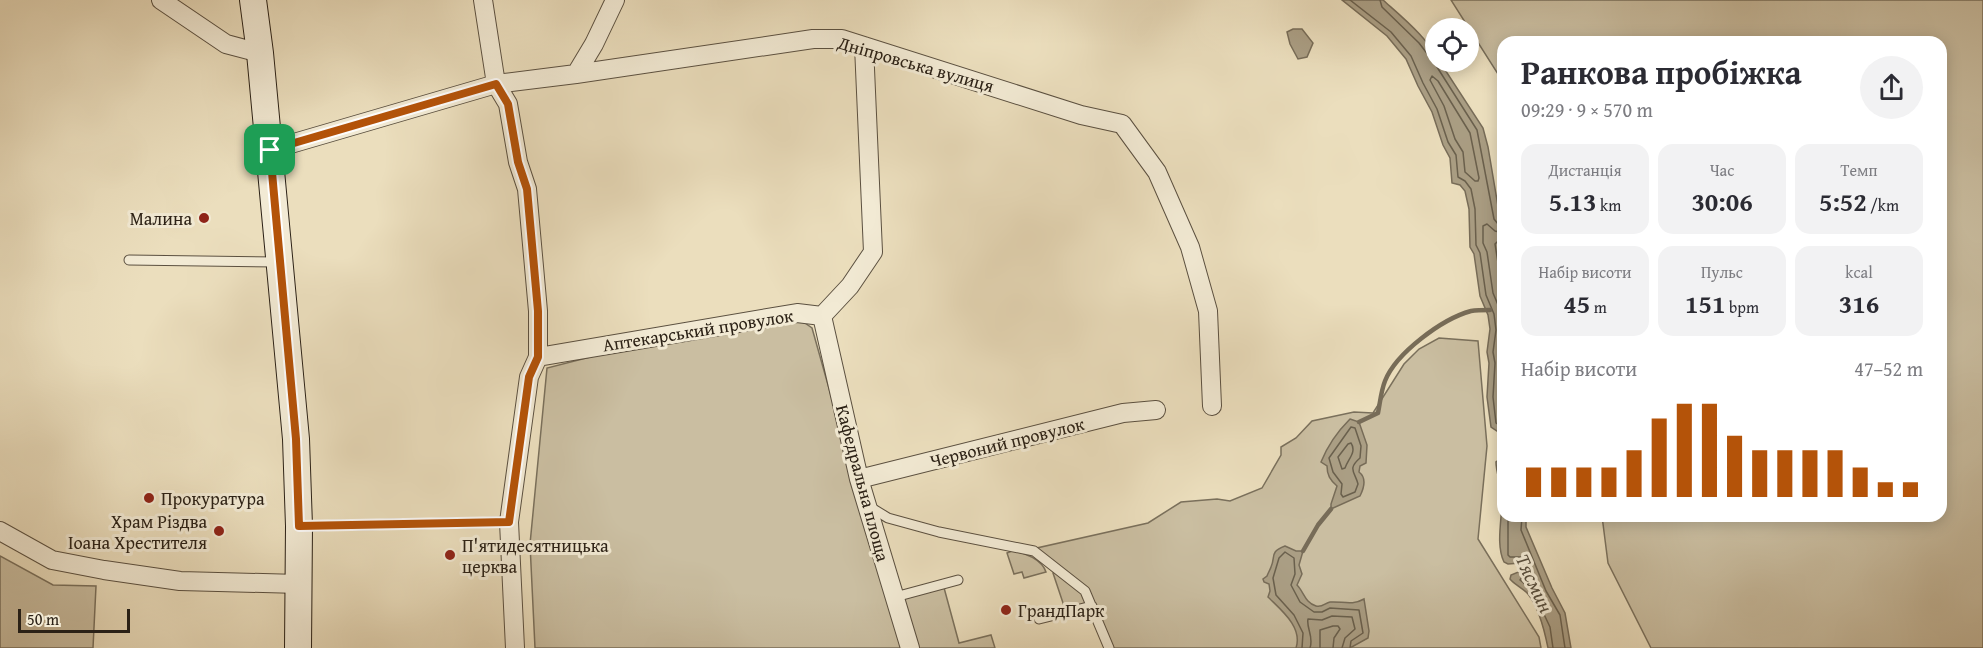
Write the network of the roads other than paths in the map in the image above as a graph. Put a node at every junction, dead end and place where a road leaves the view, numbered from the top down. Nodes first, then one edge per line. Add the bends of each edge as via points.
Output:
1 (161, 0) edge
2 (253, 0) edge
3 (483, 0) edge
4 (615, 0) edge
5 (864, 46) junction
6 (260, 53) junction
7 (576, 74) junction
8 (496, 84) junction
9 (270, 150) junction
10 (129, 260) dead end
11 (279, 262) junction
12 (822, 316) junction
13 (538, 357) junction
14 (1212, 406) dead end
15 (1156, 410) dead end
16 (860, 479) junction
17 (868, 506) junction
18 (509, 522) junction
19 (299, 526) junction
20 (0, 531) edge
21 (958, 580) dead end
22 (299, 584) junction
23 (895, 597) junction
24 (1092, 606) junction
25 (1039, 619) dead end
26 (298, 648) edge
27 (515, 648) edge
28 (910, 648) edge
29 (1109, 648) edge

1 - 6 street via 226,44
2 - 6 main road
3 - 8 street
4 - 7 street
5 - 7 street, Дніпровська вулиця via 842,39 813,39
5 - 12 street via 873,252 850,286
5 - 14 street, Дніпровська вулиця via 1081,115 1122,124 1157,172 1190,247 1208,311
6 - 9 main road
7 - 8 street, Дніпровська вулиця
8 - 9 street, Дніпровська вулиця
8 - 13 street via 508,104 527,189 538,311
9 - 11 main road
10 - 11 lane
11 - 19 main road via 296,439
12 - 13 street, Аптекарський провулок via 797,313
12 - 16 street, Кафедральна площа
13 - 18 street via 529,377
15 - 16 street, Червоний провулок via 1123,413
16 - 17 street, Кафедральна площа
17 - 23 street, Кафедральна площа
17 - 24 lane via 888,518 939,532 1034,551 1085,591
18 - 19 lane
18 - 27 street
19 - 22 main road
20 - 22 street via 52,560 104,570 180,581
21 - 23 lane
22 - 26 main road
23 - 28 street, Кафедральна площа
24 - 25 lane
24 - 29 lane

